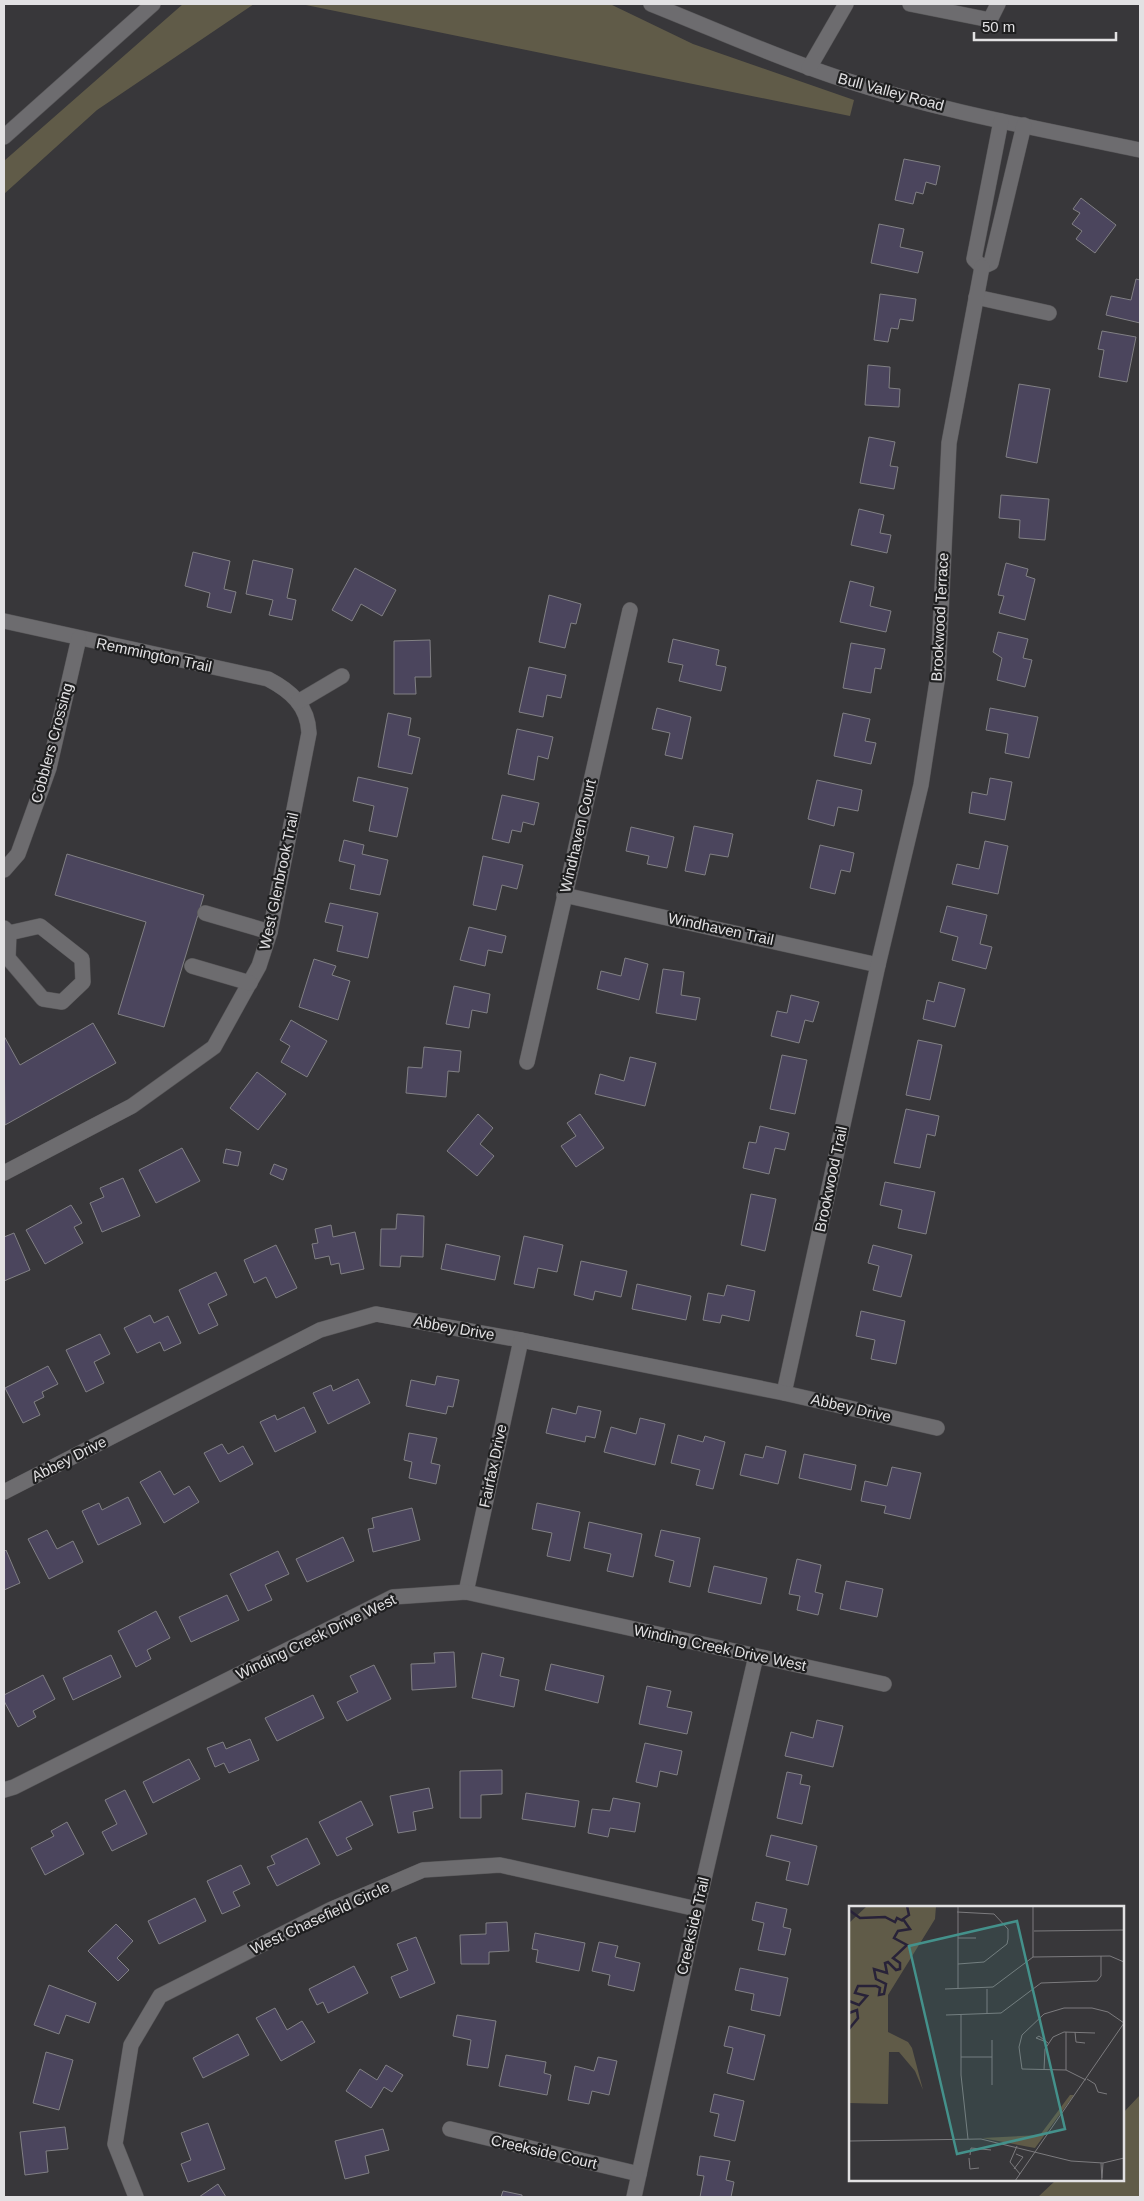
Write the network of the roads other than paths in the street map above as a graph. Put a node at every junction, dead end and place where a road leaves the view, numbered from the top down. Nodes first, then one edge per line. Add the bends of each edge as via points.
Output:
1 (153, 4) edge
2 (651, 4) edge
3 (846, 4) edge
4 (910, 4) edge
5 (998, 4) edge
6 (809, 68) junction
7 (1001, 121) junction
8 (1024, 125) junction
9 (4, 137) edge
10 (1140, 150) edge
11 (982, 267) junction
12 (976, 297) junction
13 (1049, 312) dead end
14 (630, 610) dead end
15 (4, 621) edge
16 (79, 638) junction
17 (342, 676) dead end
18 (298, 702) junction
19 (4, 870) edge
20 (564, 895) junction
21 (205, 913) dead end
22 (6, 930) edge
23 (270, 932) junction
24 (878, 965) junction
25 (192, 966) dead end
26 (250, 983) junction
27 (528, 1062) dead end
28 (4, 1173) edge
29 (521, 1340) junction
30 (784, 1393) junction
31 (937, 1428) dead end
32 (4, 1492) edge
33 (466, 1592) junction
34 (756, 1656) junction
35 (884, 1684) dead end
36 (4, 1790) edge
37 (697, 1909) junction
38 (450, 2129) dead end
39 (639, 2174) junction
40 (136, 2197) edge
41 (634, 2197) edge

1 - 9 street
2 - 6 street, Bull Valley Road
3 - 6 street
4 - 5 street via 990,20
6 - 7 street, Bull Valley Road via 874,89
7 - 8 street, Bull Valley Road
7 - 11 street, Brookwood Terrace via 974,259
8 - 10 street, Bull Valley Road
8 - 11 street, Brookwood Terrace via 991,262
11 - 12 street, Brookwood Terrace
12 - 13 street
12 - 24 street, Brookwood Terrace via 949,443 938,675 921,785
14 - 20 street, Windhaven Court
15 - 16 street, Remmington Trail
16 - 18 street, Remmington Trail via 268,679 282,686
16 - 19 street, Cobblers Crossing via 48,768 18,854
17 - 18 street
18 - 23 street, West Glenbrook Trail via 306,712 309,733
20 - 24 street, Windhaven Trail
20 - 27 street, Windhaven Court
21 - 23 street
22 - 22 street via 8,958 43,999 62,1002 83,982 82,959 40,926
23 - 26 street, West Glenbrook Trail
24 - 30 street, Brookwood Trail
25 - 26 street
26 - 28 street, West Glenbrook Trail via 214,1047 132,1106
29 - 30 street, Abbey Drive
29 - 32 street, Abbey Drive via 376,1314 320,1330
29 - 33 street, Fairfax Drive
30 - 31 street, Abbey Drive
33 - 34 street, Winding Creek Drive West
33 - 36 street, Winding Creek Drive West via 393,1596
34 - 35 street, Winding Creek Drive West
34 - 37 street, Creekside Trail
37 - 39 street, Creekside Trail
37 - 40 street, West Chasefield Circle via 500,1865 423,1870 332,1909 160,1996 131,2045 115,2144
38 - 39 street, Creekside Court
39 - 41 street, Creekside Trail

